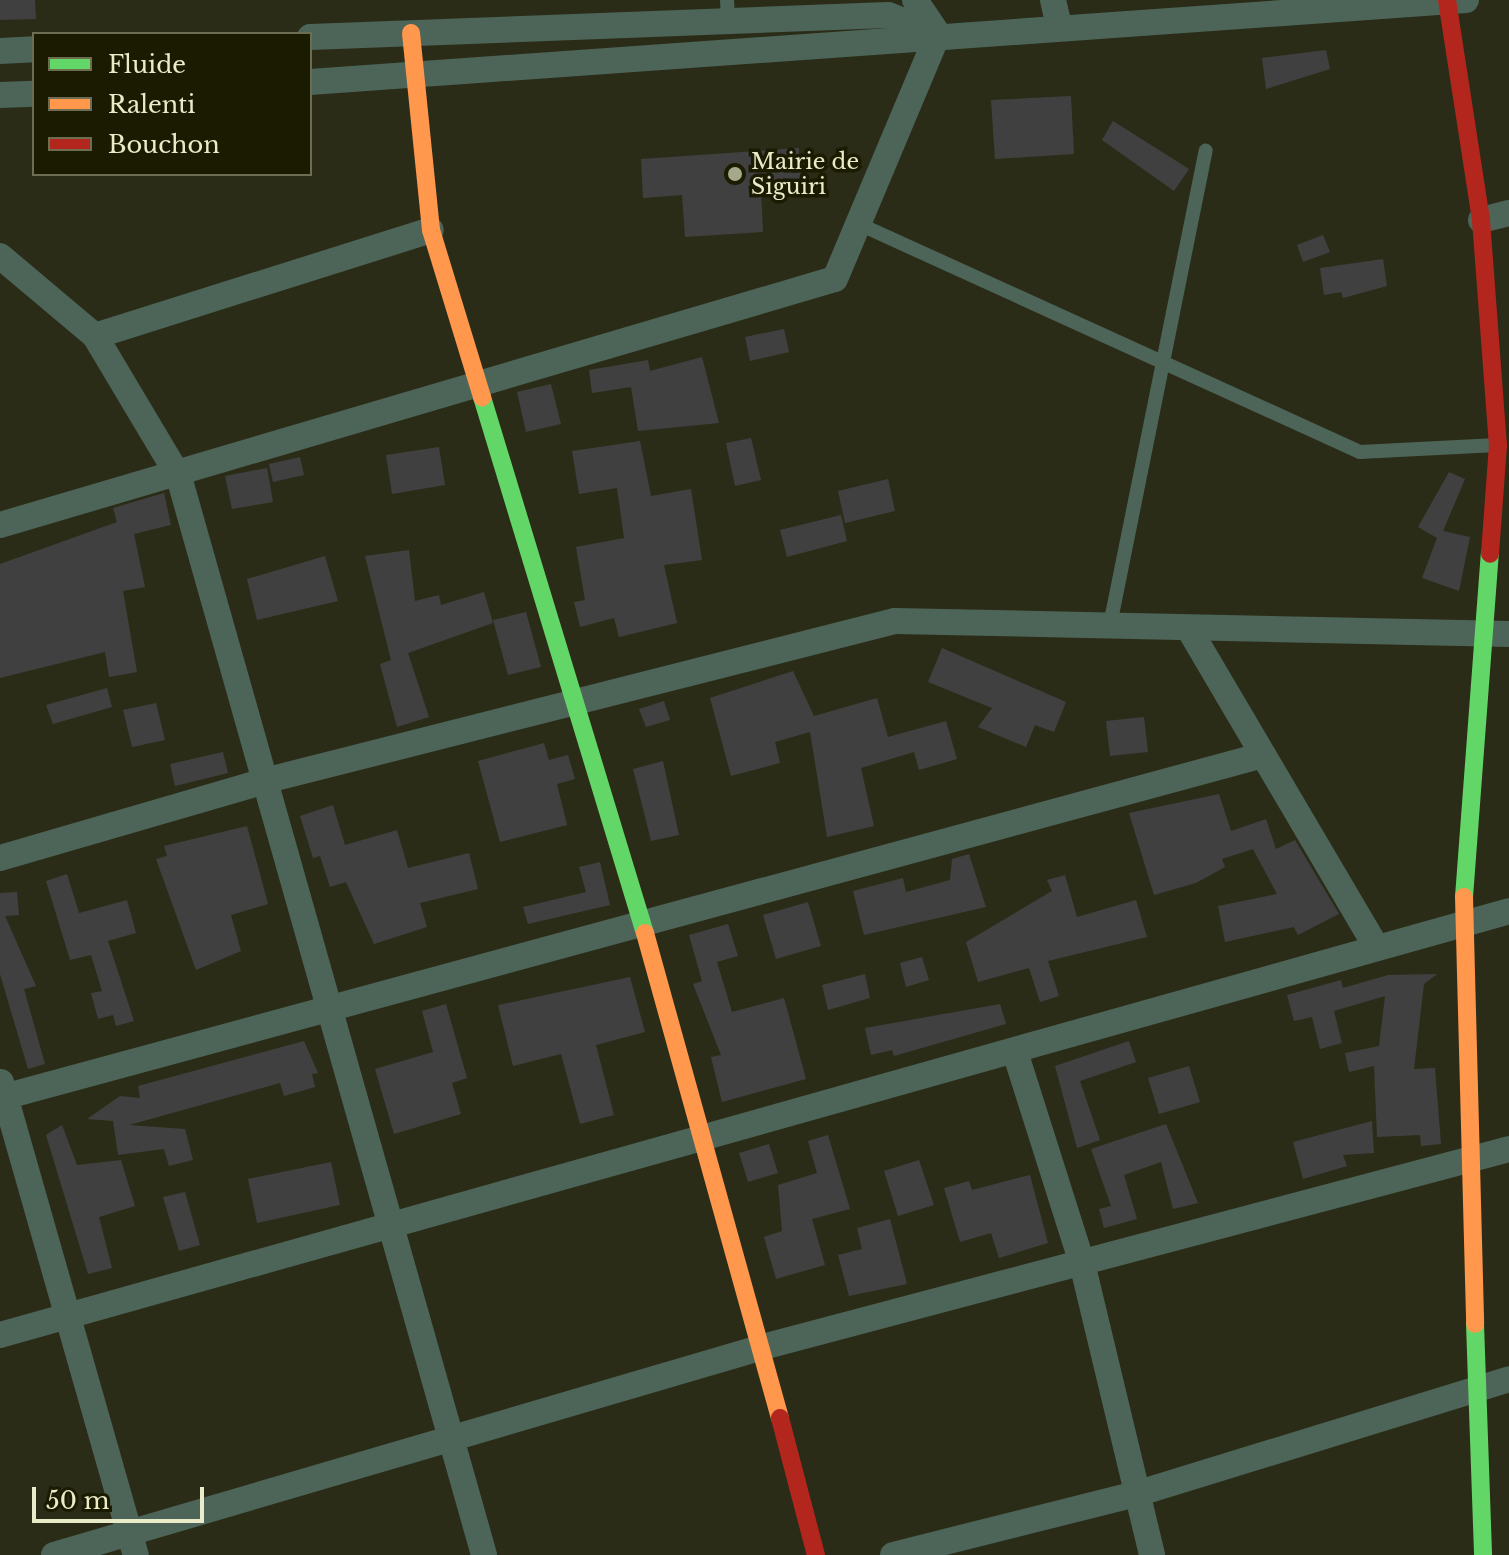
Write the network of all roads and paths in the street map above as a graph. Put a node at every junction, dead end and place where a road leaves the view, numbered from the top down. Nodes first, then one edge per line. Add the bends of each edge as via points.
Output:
1 (915, 0) edge
2 (1053, 0) edge
3 (1454, 2) edge
4 (727, 11) edge
5 (1059, 27) junction
6 (411, 33) junction
7 (938, 34) junction
8 (312, 37) edge
9 (32, 49) edge
10 (0, 51) edge
11 (414, 77) junction
12 (312, 82) edge
13 (32, 94) edge
14 (0, 95) edge
15 (1206, 151) dead end
16 (1509, 213) edge
17 (1481, 220) junction
18 (859, 224) junction
19 (431, 230) junction
20 (0, 256) edge
21 (95, 336) junction
22 (1168, 365) junction
23 (483, 387) junction
24 (1504, 445) edge
25 (179, 477) junction
26 (0, 525) edge
27 (1110, 625) junction
28 (1189, 629) junction
29 (1497, 634) edge
30 (575, 699) junction
31 (1263, 755) junction
32 (268, 780) junction
33 (0, 858) edge
34 (1509, 911) edge
35 (1462, 924) junction
36 (643, 927) junction
37 (1377, 948) junction
38 (330, 1011) junction
39 (1016, 1055) junction
40 (2, 1091) edge
41 (708, 1138) junction
42 (1509, 1149) edge
43 (1468, 1159) junction
44 (393, 1228) junction
45 (1082, 1263) junction
46 (66, 1318) junction
47 (0, 1335) edge
48 (763, 1347) junction
49 (1509, 1379) edge
50 (1475, 1388) junction
51 (451, 1438) junction
52 (1136, 1494) junction
53 (133, 1544) edge
54 (54, 1555) edge
55 (484, 1555) edge
56 (816, 1555) edge
57 (893, 1555) edge
58 (1152, 1555) edge
59 (1483, 1555) edge

1 - 7 street
2 - 5 street
3 - 5 street
3 - 17 street
4 - 6 street
4 - 7 street via 888,15
5 - 7 street
6 - 8 street
6 - 11 street
7 - 11 street via 902,45
7 - 18 street
9 - 10 street
11 - 12 street
11 - 19 street
13 - 14 street
15 - 22 lane
16 - 17 street
17 - 24 street
18 - 22 lane
18 - 23 street via 835,279
19 - 21 street
19 - 23 street
20 - 21 street
21 - 25 street
22 - 24 lane via 1360,452
22 - 27 lane
23 - 25 street
23 - 30 street
24 - 29 street
25 - 26 street
25 - 32 street
27 - 28 street
27 - 30 street via 895,621
28 - 29 street
28 - 31 street
29 - 35 street
30 - 32 street
30 - 36 street
31 - 36 street
31 - 37 street
32 - 33 street
32 - 38 street
34 - 35 street
35 - 37 street
35 - 43 street
36 - 38 street
36 - 41 street
37 - 39 street
38 - 40 street
38 - 44 street
39 - 41 street
39 - 45 street
40 - 46 street
41 - 44 street
41 - 48 street
42 - 43 street
43 - 45 street
43 - 50 street
44 - 46 street
44 - 51 street
45 - 48 street
45 - 52 street
46 - 47 street
46 - 53 street
48 - 51 street
48 - 56 street
49 - 50 street
50 - 52 street
50 - 59 street
51 - 53 street
51 - 55 street
52 - 57 street
52 - 58 street
53 - 54 street

